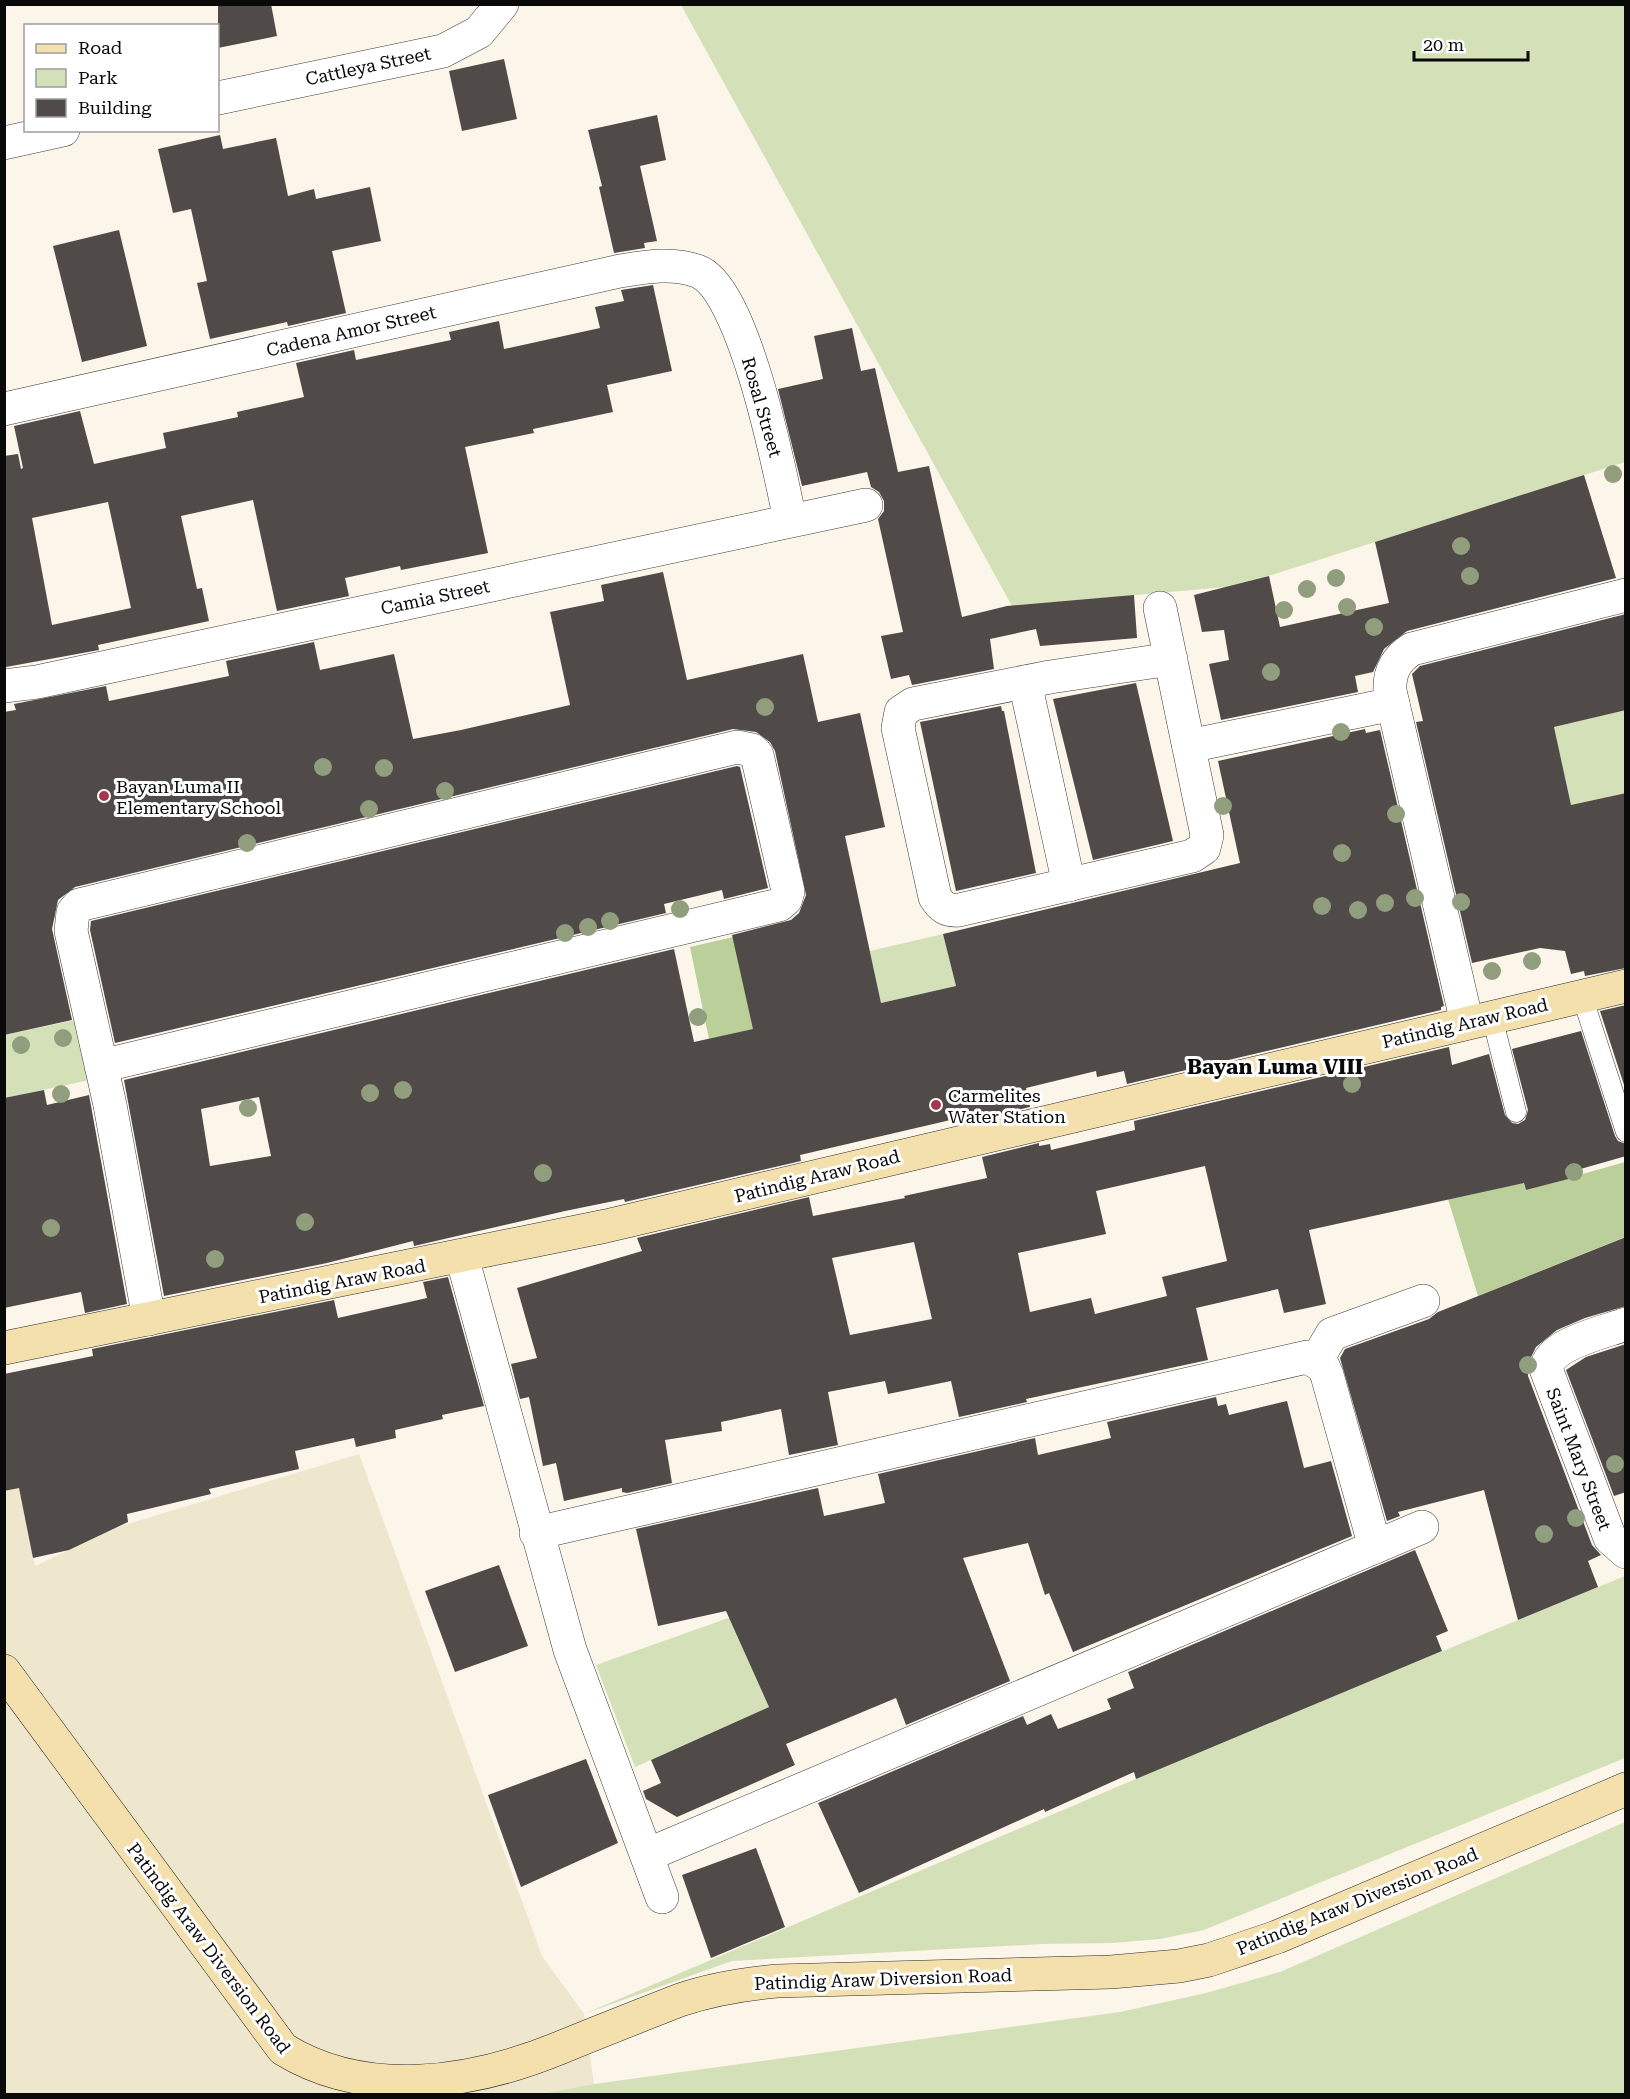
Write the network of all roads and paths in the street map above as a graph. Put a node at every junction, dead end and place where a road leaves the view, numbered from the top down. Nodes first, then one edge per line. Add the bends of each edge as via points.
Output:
1 (502, 4) edge
2 (219, 98) edge
3 (54, 132) edge
4 (4, 143) edge
5 (699, 271) joint
6 (4, 409) edge
7 (866, 505) dead end
8 (790, 520) junction
9 (1626, 595) edge
10 (1160, 608) dead end
11 (1171, 659) junction
12 (1025, 682) junction
13 (4, 686) edge
14 (1393, 704) junction
15 (1189, 746) junction
16 (1068, 885) junction
17 (1626, 986) edge
18 (1582, 996) junction
19 (1480, 1020) junction
20 (101, 1066) junction
21 (1516, 1112) dead end
22 (1626, 1132) edge
23 (462, 1257) junction
24 (1423, 1301) dead end
25 (149, 1319) junction
26 (1626, 1324) edge
27 (4, 1348) edge
28 (1316, 1361) junction
29 (1422, 1527) dead end
30 (536, 1533) junction
31 (1374, 1547) junction
32 (1625, 1552) edge
33 (4, 1671) edge
34 (1626, 1789) edge
35 (647, 1855) junction
36 (662, 1897) dead end

1 - 2 street, Cattleya Street via 479,32 443,51
3 - 4 street
5 - 6 street, Cadena Amor Street via 661,265 620,271
5 - 8 street, Rosal Street via 722,294 756,377
7 - 8 street, Camia Street
8 - 13 street, Camia Street
9 - 14 street via 1412,650 1403,655 1392,671 1389,681
10 - 11 street
11 - 12 street
11 - 15 street
12 - 16 street
12 - 16 street via 913,704 901,712 898,728 938,903 951,911 959,910
14 - 15 street
14 - 19 street
15 - 16 street via 1207,835 1204,848 1192,856
17 - 18 street, Patindig Araw Road
18 - 19 street, Patindig Araw Road
18 - 22 lane
19 - 21 lane
19 - 23 street, Patindig Araw Road
20 - 20 street via 779,904 788,891 757,755 737,747 79,905 73,912 71,931
20 - 25 street
23 - 25 street, Patindig Araw Road
23 - 30 street
24 - 28 street via 1332,1334
25 - 27 street, Patindig Araw Road
26 - 32 street, Saint Mary Street via 1559,1349 1547,1360 1548,1378 1610,1538
28 - 30 street via 1307,1357 1285,1361
28 - 31 street via 1327,1375
29 - 31 street
30 - 35 street via 574,1665
31 - 35 street
33 - 34 street, Patindig Araw Diversion Road via 283,2049 330,2082 384,2093 429,2092 475,2081 680,2000 742,1984 1111,1972 1209,1960 1277,1937
35 - 36 street

